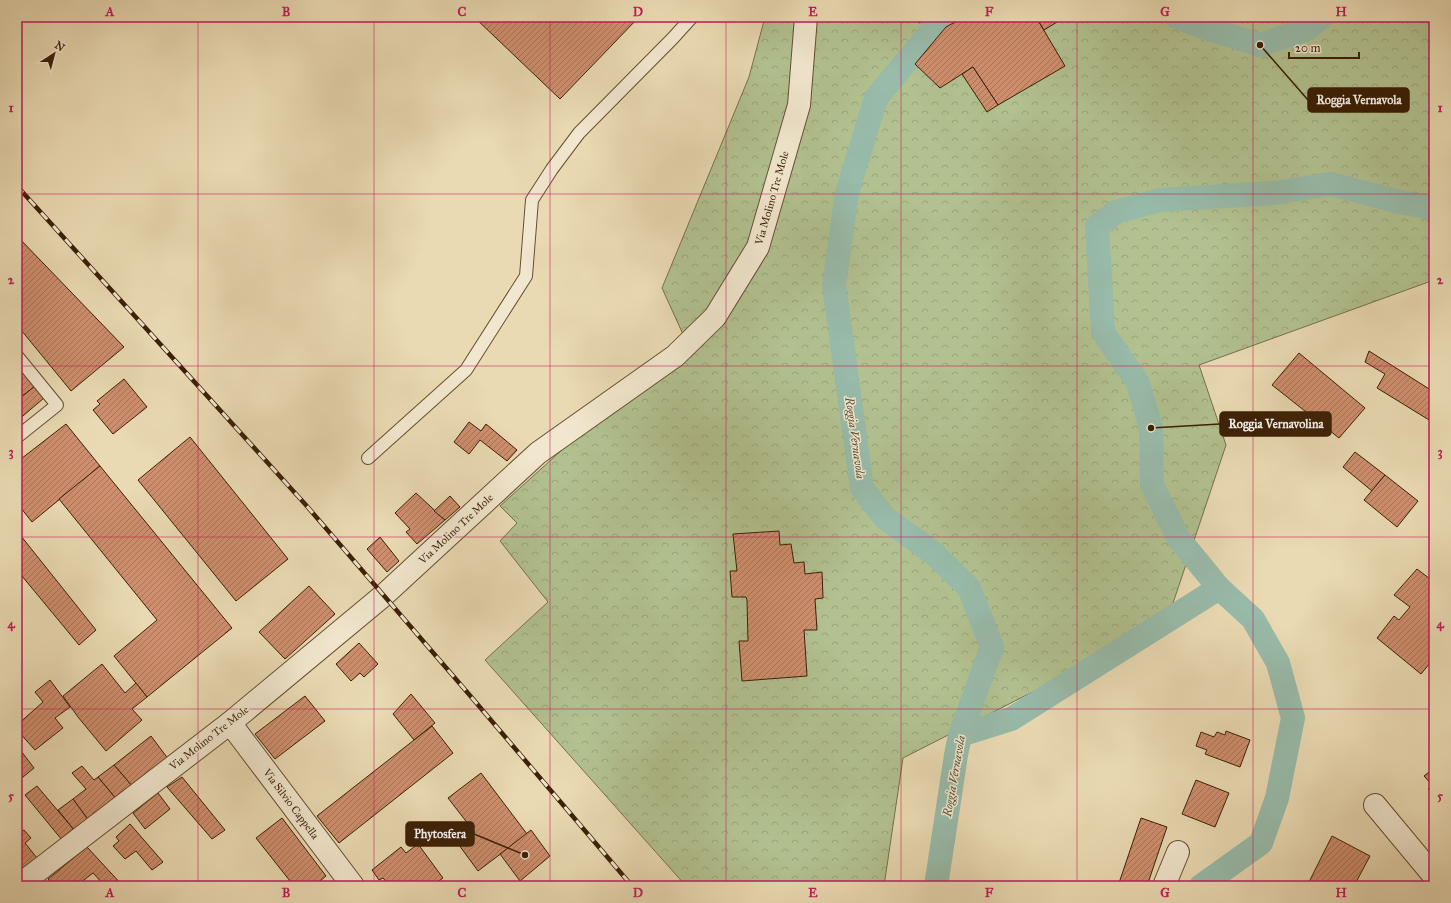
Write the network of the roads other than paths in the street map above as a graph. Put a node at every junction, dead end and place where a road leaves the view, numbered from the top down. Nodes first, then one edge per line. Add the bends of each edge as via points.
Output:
1 (692, 17) edge
2 (806, 17) edge
3 (17, 356) edge
4 (17, 436) edge
5 (368, 458) dead end
6 (230, 723) junction
7 (1375, 804) dead end
8 (1178, 852) dead end
9 (1434, 876) edge
10 (18, 886) edge
11 (353, 886) edge
12 (1164, 886) edge

1 - 5 lane via 579,133 532,200 526,276 466,370
2 - 6 street, Via Molino Tre Mole via 799,104 758,247 715,317 675,356 538,454 384,595
3 - 4 lane via 57,405
6 - 10 street, Via Molino Tre Mole
6 - 11 street, Via Silvio Cappella
7 - 9 street
8 - 12 street

